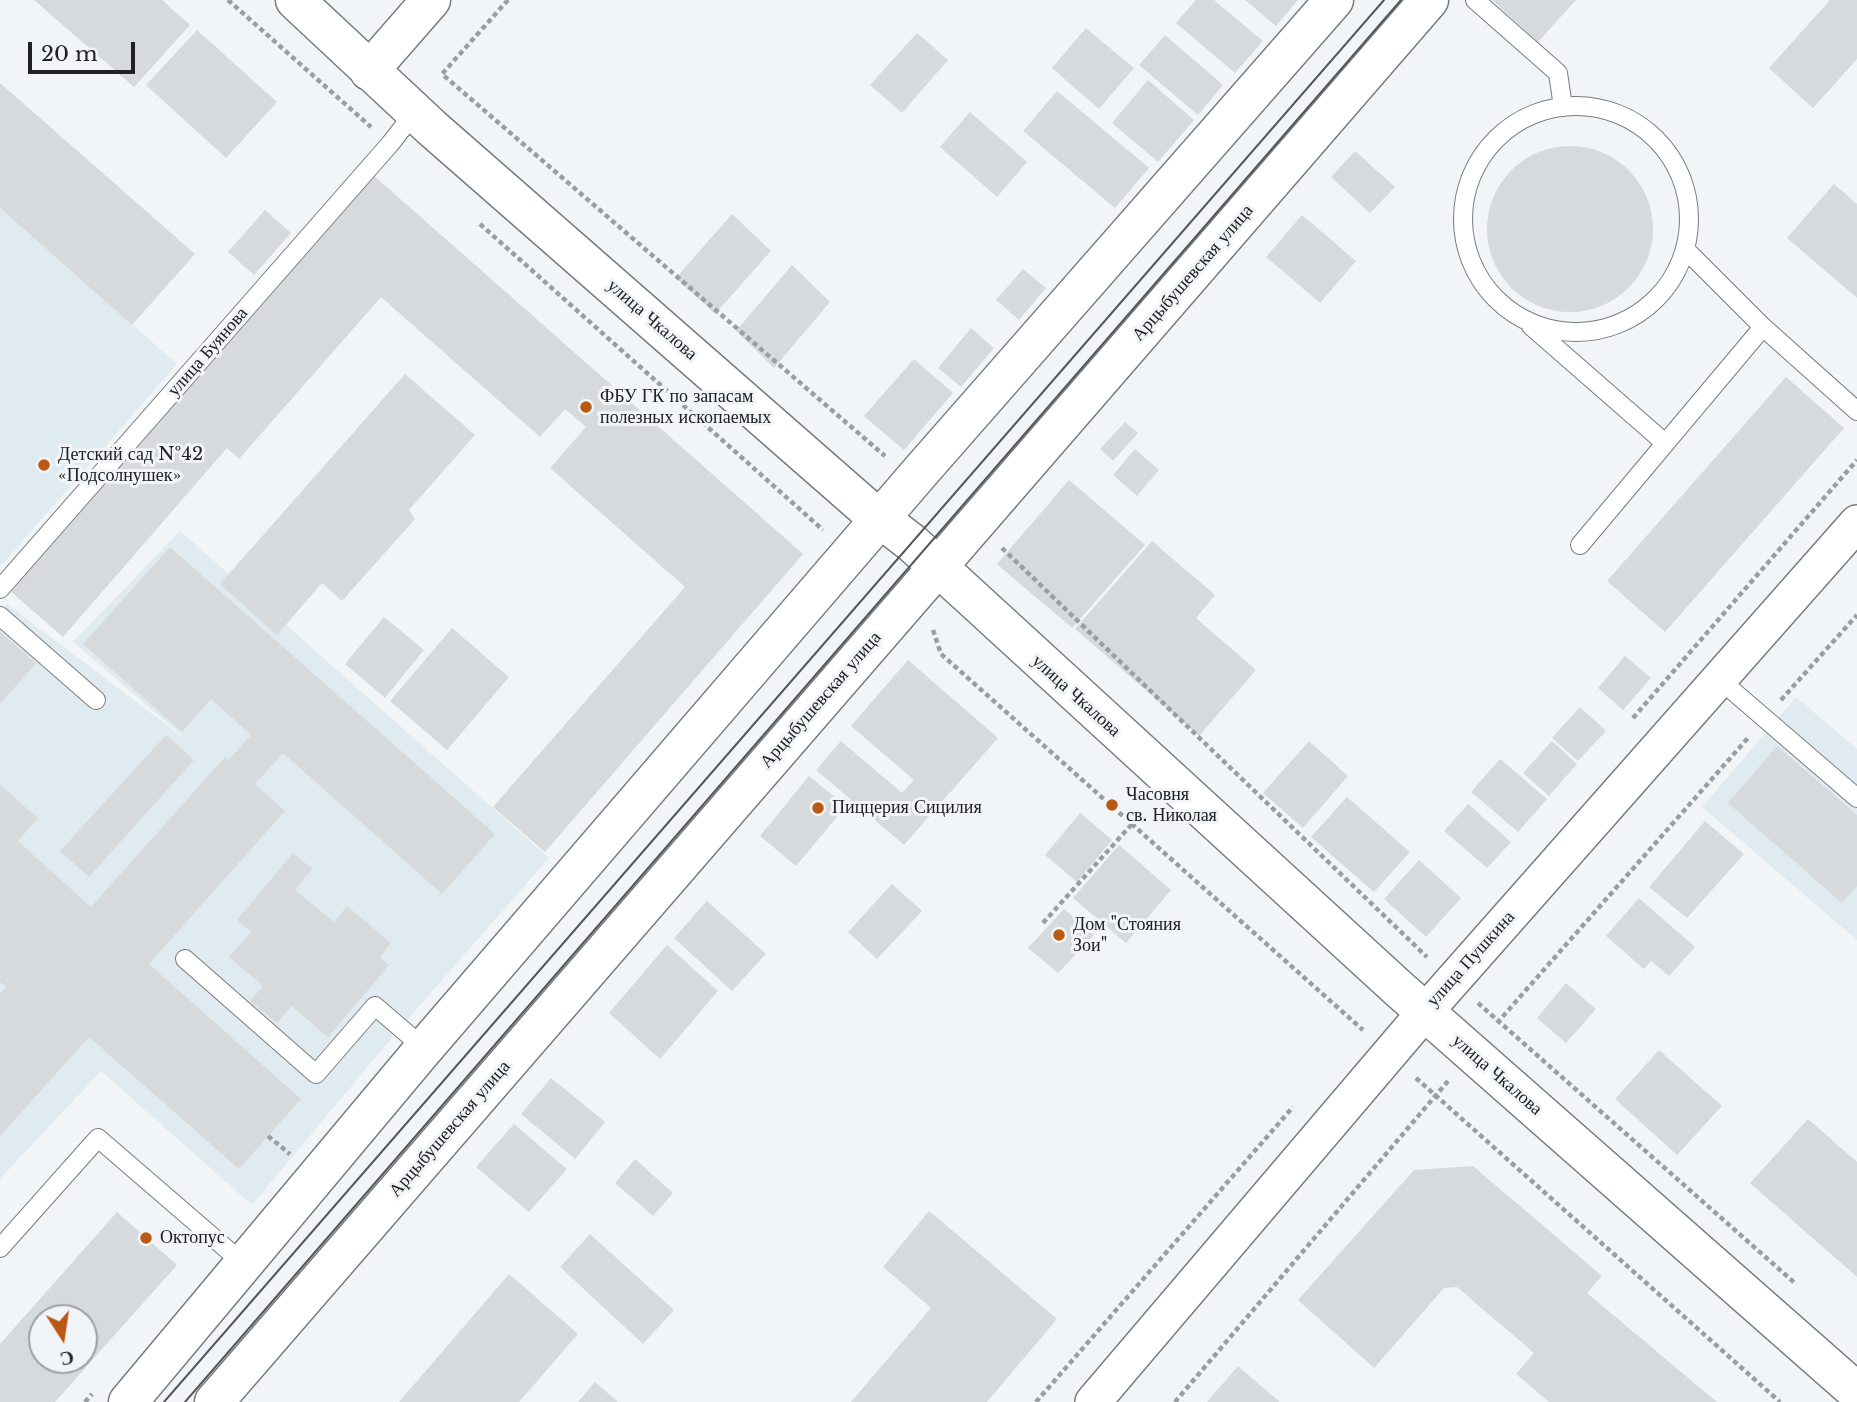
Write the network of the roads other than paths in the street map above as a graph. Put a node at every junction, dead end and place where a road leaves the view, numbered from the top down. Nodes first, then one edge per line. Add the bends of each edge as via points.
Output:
1 (295, 0) edge
2 (431, 0) edge
3 (1334, 0) edge
4 (1429, 0) edge
5 (1475, 0) edge
6 (369, 71) junction
7 (1563, 107) junction
8 (415, 112) junction
9 (1686, 250) junction
10 (1525, 321) junction
11 (1763, 327) junction
12 (1857, 411) edge
13 (1665, 443) junction
14 (881, 518) junction
15 (1857, 523) edge
16 (1580, 545) dead end
17 (939, 568) junction
18 (0, 589) edge
19 (0, 616) edge
20 (1720, 679) junction
21 (96, 700) dead end
22 (1857, 799) edge
23 (185, 960) dead end
24 (1425, 1012) junction
25 (421, 1052) junction
26 (0, 1248) edge
27 (244, 1264) junction
28 (1857, 1392) edge
29 (128, 1402) edge
30 (214, 1402) edge
31 (1093, 1402) edge

1 - 6 main road, улица Чкалова
2 - 6 main road
3 - 14 main road
4 - 17 main road, Арцыбушевская улица
5 - 7 lane via 1558,73
6 - 8 main road, улица Чкалова
7 - 9 lane via 1588,106 1623,115 1668,149 1686,189
7 - 10 lane via 1511,126 1486,150 1465,194 1467,251 1491,293
8 - 14 main road, улица Чкалова
8 - 18 lane, улица Буянова
9 - 10 lane via 1659,298 1628,321 1589,332 1556,330
9 - 11 lane
10 - 13 lane
11 - 12 lane
11 - 13 lane
13 - 16 lane
14 - 17 main road, улица Чкалова
14 - 25 main road
15 - 20 street, улица Пушкина
17 - 24 main road, улица Чкалова
17 - 30 main road, Арцыбушевская улица
19 - 21 lane
20 - 22 lane
20 - 24 street, улица Пушкина
23 - 25 lane via 316,1074 375,1006 410,1036
24 - 28 main road, улица Чкалова
24 - 31 street, улица Пушкина
25 - 27 main road
26 - 27 lane via 98,1138
27 - 29 main road

